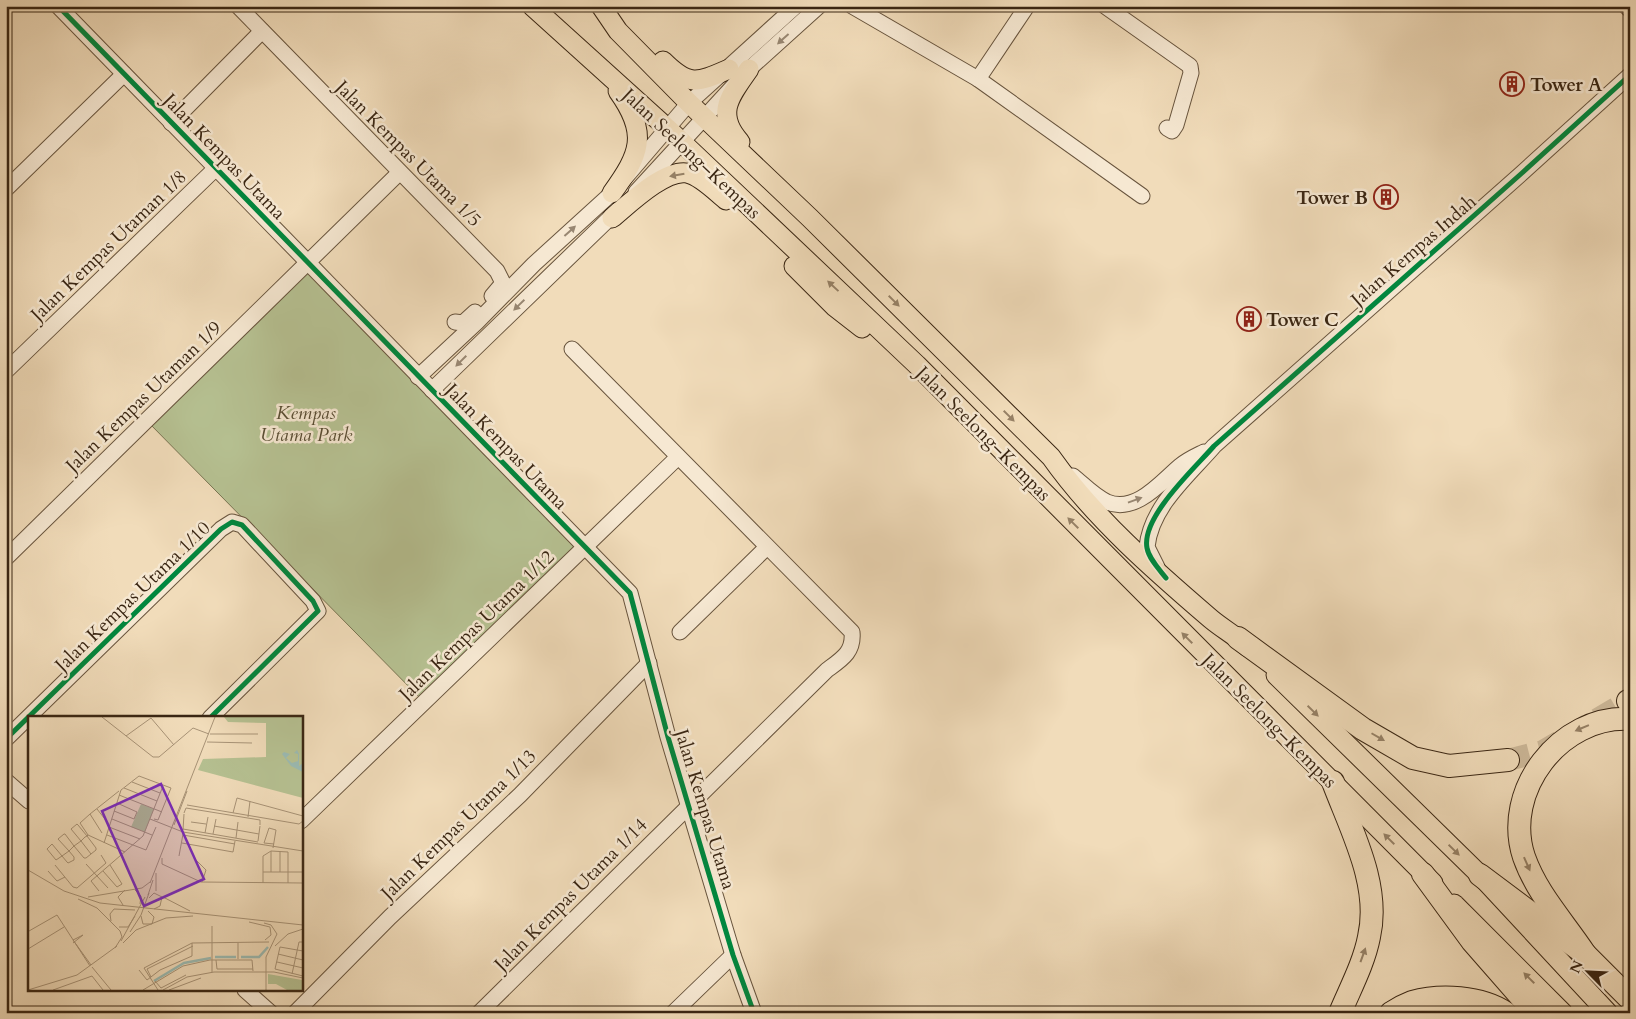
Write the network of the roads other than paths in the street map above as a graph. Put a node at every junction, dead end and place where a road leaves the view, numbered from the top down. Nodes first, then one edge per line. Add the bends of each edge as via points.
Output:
1 (58, 6) edge
2 (238, 6) edge
3 (532, 6) edge
4 (601, 6) edge
5 (606, 6) edge
6 (796, 6) edge
7 (819, 6) edge
8 (852, 6) edge
9 (1027, 6) edge
10 (1106, 6) edge
11 (1626, 6) edge
12 (1630, 10) edge
13 (871, 11) edge
14 (262, 31) junction
15 (600, 67) junction
16 (729, 69) junction
17 (749, 69) junction
18 (124, 74) junction
19 (1630, 75) edge
20 (978, 79) junction
21 (689, 103) junction
22 (703, 117) junction
23 (171, 123) junction
24 (667, 128) junction
25 (1167, 128) dead end
26 (680, 142) junction
27 (216, 168) junction
28 (399, 173) junction
29 (6, 189) edge
30 (612, 193) junction
31 (1142, 196) dead end
32 (612, 218) junction
33 (810, 218) junction
34 (308, 263) junction
35 (455, 322) dead end
36 (572, 349) dead end
37 (917, 365) junction
38 (6, 371) edge
39 (418, 377) junction
40 (432, 390) junction
41 (1214, 446) junction
42 (678, 457) junction
43 (1051, 457) junction
44 (767, 547) junction
45 (586, 548) junction
46 (6, 558) edge
47 (1166, 578) junction
48 (680, 632) dead end
49 (1238, 638) junction
50 (649, 663) junction
51 (1629, 706) edge
52 (29, 716) edge
53 (212, 716) edge
54 (28, 717) edge
55 (6, 739) edge
56 (1508, 760) tunnel mouth
57 (6, 781) edge
58 (1333, 782) junction
59 (28, 800) edge
60 (690, 805) junction
61 (302, 820) edge
62 (1423, 874) junction
63 (1480, 875) junction
64 (1585, 954) junction
65 (733, 955) junction
66 (247, 992) edge
67 (1630, 999) edge
68 (271, 1013) edge
69 (294, 1013) edge
70 (479, 1013) edge
71 (674, 1013) edge
72 (754, 1013) edge
73 (1340, 1013) edge
74 (1390, 1013) edge
75 (1506, 1013) edge
76 (1535, 1013) edge
77 (1563, 1013) edge
78 (1608, 1013) edge

1 - 18 street, Jalan Kempas Utama
2 - 14 street, Jalan Kempas Utama 1/5
3 - 15 main road, Jalan Seelong–Kempas
4 - 21 main road, Jalan Seelong–Kempas via 618,31
5 - 16 main road via 678,76 694,82 702,81
6 - 16 street
7 -> 17 street
8 - 13 street
9 - 20 street
10 - 25 street via 1190,66 1191,73 1176,125 1172,131
11 - 12 street
13 - 20 street
14 - 23 street
14 - 28 street, Jalan Kempas Utama 1/5
15 - 24 main road, Jalan Seelong–Kempas
15 - 30 main road via 628,106 637,130 638,144 632,165
16 - 21 street
17 - 22 street
17 - 33 main road via 726,106 729,126
18 - 23 street, Jalan Kempas Utama
18 - 29 street
19 - 41 street, Jalan Kempas Indah
20 - 31 street
21 - 22 main road, Jalan Seelong–Kempas
21 - 24 street
22 - 26 street
22 - 33 main road, Jalan Seelong–Kempas
23 - 27 street, Jalan Kempas Utama
24 - 26 main road, Jalan Seelong–Kempas
24 - 30 street
26 - 32 street
37 -> 26 main road, Jalan Seelong–Kempas
27 - 34 street, Jalan Kempas Utama
27 - 38 street, Jalan Kempas Utaman 1/8
28 - 34 street, Jalan Kempas Utaman 1/9
28 - 35 street, Jalan Kempas Utama 1/5 via 502,278 501,287 464,323
39 -> 30 street
37 -> 32 main road via 835,307 711,186 688,174 664,178
32 -> 40 street
33 -> 43 main road, Jalan Seelong–Kempas
34 - 39 street, Jalan Kempas Utama
34 - 46 street, Jalan Kempas Utaman 1/9
36 - 42 street, Jalan Kempas Utama 1/14
58 -> 37 main road, Jalan Seelong–Kempas
39 - 40 street, Jalan Kempas Utama
40 - 45 street, Jalan Kempas Utama
43 -> 41 street via 1094,494 1120,505 1148,495 1182,464
41 - 47 street via 1159,510 1150,530 1148,553
42 - 44 street, Jalan Kempas Utama 1/14
42 - 45 street, Jalan Kempas Utama 1/12
43 - 47 main road, Jalan Seelong–Kempas via 1102,519
44 - 48 street
44 - 60 street, Jalan Kempas Utama 1/14 via 852,632 853,641 847,655 827,670
45 - 50 street, Jalan Kempas Utama via 630,594
45 - 61 street, Jalan Kempas Utama 1/12
47 - 49 main road, Jalan Seelong–Kempas via 1213,621
49 -> 56 highway via 1363,729 1413,758 1448,766
49 -> 63 main road, Jalan Seelong–Kempas
50 - 60 street, Jalan Kempas Utama
50 - 69 street, Jalan Kempas Utama 1/13 via 520,795
51 -> 64 highway via 1560,740 1536,769 1523,802 1519,831 1524,857 1541,894
52 - 53 street, Jalan Kempas Utama 1/10 via 221,528 232,522 242,525 313,601 318,611
54 - 55 street, Jalan Kempas Utama 1/10
57 - 59 street
62 -> 58 main road, Jalan Seelong–Kempas
73 -> 58 highway via 1369,937 1372,907 1369,884
60 - 65 street, Jalan Kempas Utama
60 - 70 street, Jalan Kempas Utama 1/14
62 - 76 highway via 1472,941
77 -> 62 main road, Jalan Seelong–Kempas
63 - 64 highway
63 - 78 main road, Jalan Seelong–Kempas
64 - 67 highway
65 - 71 street
65 - 72 street, Jalan Kempas Utama
66 - 68 street
74 - 75 highway via 1411,1002 1442,998 1472,1000 1498,1007

